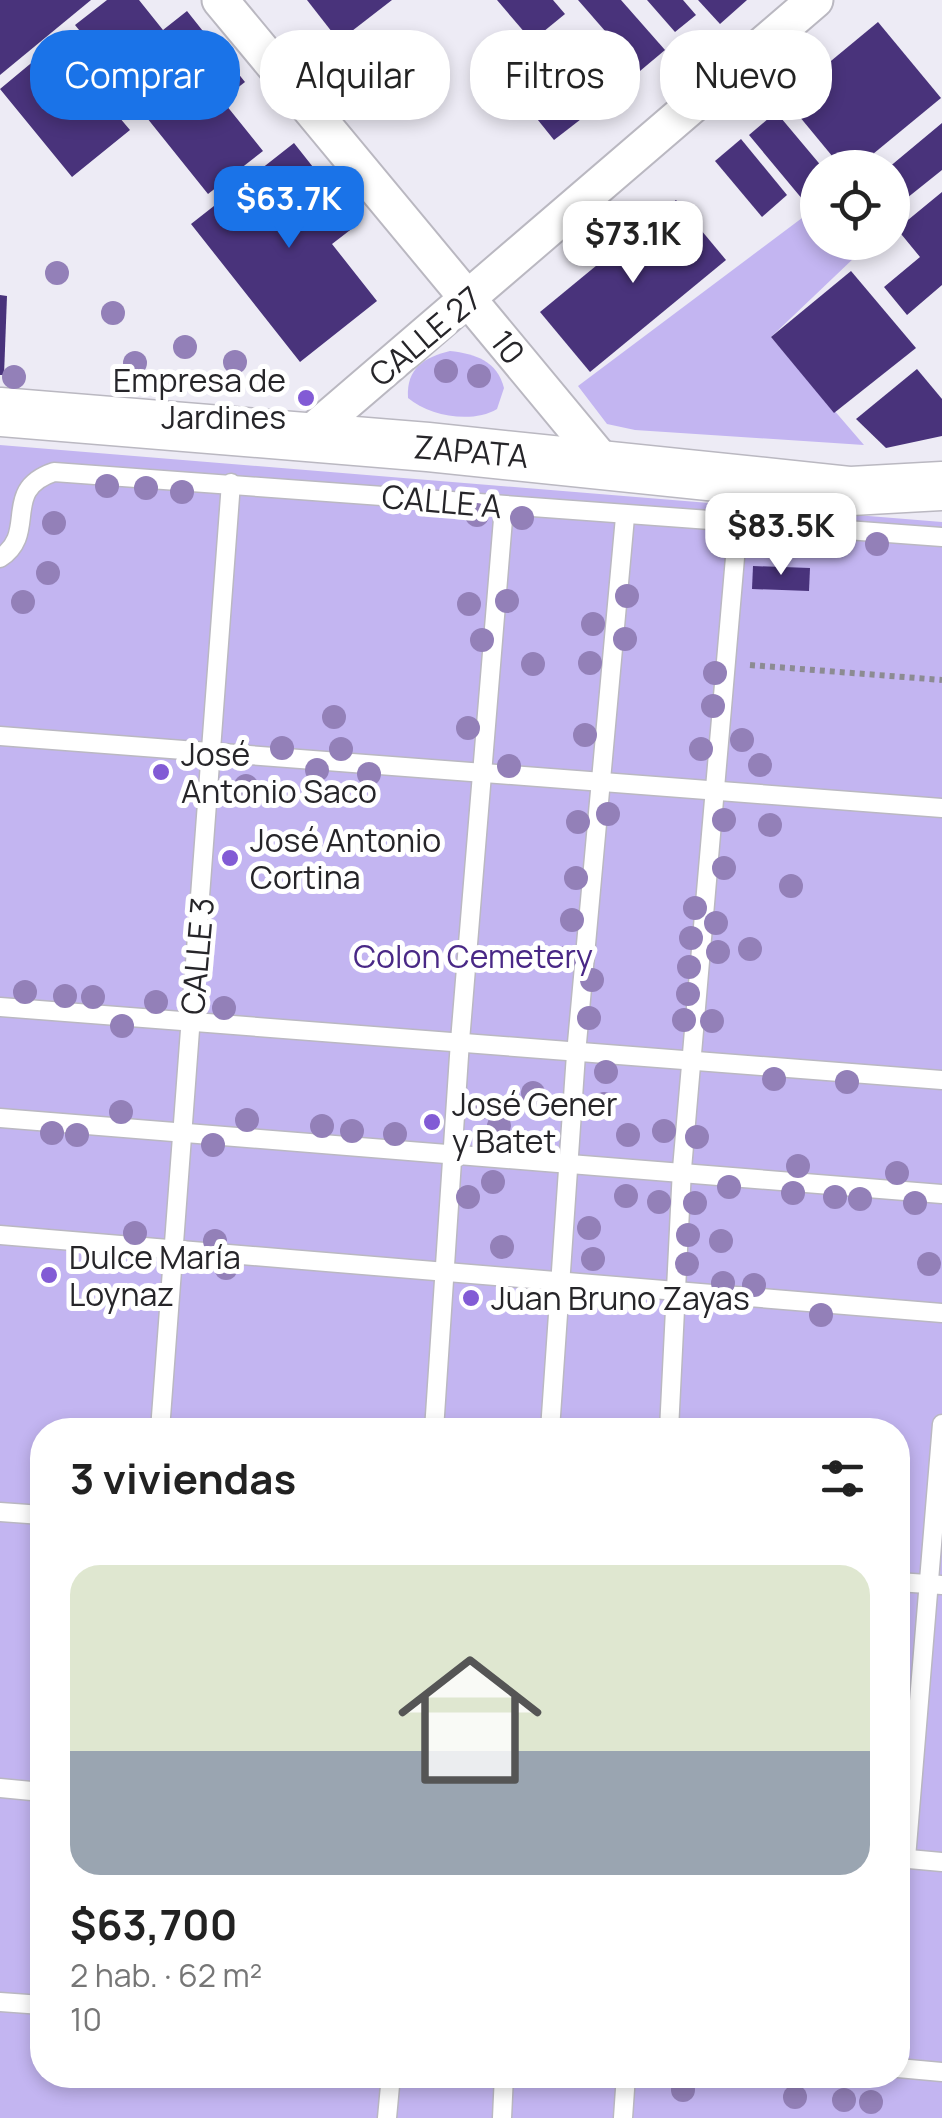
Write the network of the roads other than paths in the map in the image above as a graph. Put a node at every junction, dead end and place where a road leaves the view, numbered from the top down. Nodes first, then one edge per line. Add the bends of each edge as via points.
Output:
1 (220, 0) edge
2 (815, 0) edge
3 (470, 298) junction
4 (0, 412) edge
5 (306, 436) junction
6 (604, 463) junction
7 (231, 482) junction
8 (942, 486) edge
9 (504, 507) junction
10 (626, 517) junction
11 (738, 523) junction
12 (942, 537) edge
13 (0, 558) edge
14 (0, 736) edge
15 (214, 750) junction
16 (480, 774) junction
17 (600, 783) junction
18 (718, 792) junction
19 (942, 808) edge
20 (0, 1007) edge
21 (192, 1021) junction
22 (460, 1040) junction
23 (576, 1054) junction
24 (694, 1062) junction
25 (942, 1080) edge
26 (0, 1118) edge
27 (182, 1132) junction
28 (452, 1152) junction
29 (569, 1162) junction
30 (682, 1170) junction
31 (942, 1194) edge
32 (0, 1235) edge
33 (174, 1249) junction
34 (444, 1271) junction
35 (561, 1280) junction
36 (678, 1291) junction
37 (942, 1313) edge
38 (161, 1418) edge
39 (435, 1418) edge
40 (551, 1418) edge
41 (670, 1418) edge
42 (942, 1424) edge
43 (0, 1512) edge
44 (30, 1514) edge
45 (910, 1583) edge
46 (937, 1585) edge
47 (0, 1788) edge
48 (30, 1791) edge
49 (910, 1796) edge
50 (910, 1859) edge
51 (942, 1862) edge
52 (0, 2002) edge
53 (30, 2004) edge
54 (910, 2069) edge
55 (942, 2072) edge
56 (390, 2088) edge
57 (503, 2088) edge
58 (625, 2088) edge
59 (387, 2118) edge
60 (502, 2118) edge
61 (623, 2118) edge

1 - 3 street, 10
2 - 3 street, CALLE 27
3 - 5 street, CALLE 27
3 - 6 street, 10
4 - 5 main road, ZAPATA
5 - 6 main road, ZAPATA
6 - 8 main road, ZAPATA via 851,491
7 - 9 lane, CALLE A
7 - 13 lane, CALLE A via 54,472 34,478 22,491 17,535
7 - 15 lane, CALLE 3
9 - 10 lane, CALLE A
9 - 16 lane
10 - 11 lane, CALLE A
10 - 17 lane
11 - 12 lane, CALLE A
11 - 18 lane
14 - 15 lane
15 - 16 lane
15 - 21 lane, CALLE 3
16 - 17 lane
16 - 22 lane
17 - 18 lane
17 - 23 lane
18 - 19 lane
18 - 24 lane
20 - 21 lane
21 - 22 lane
21 - 27 lane, CALLE 3
22 - 23 lane
22 - 28 lane
23 - 24 lane
23 - 29 lane
24 - 25 lane
24 - 30 lane
26 - 27 lane
27 - 28 lane
27 - 33 lane, CALLE 3
28 - 29 lane
28 - 34 lane
29 - 30 lane
29 - 35 lane
30 - 31 lane
30 - 36 lane
32 - 33 lane
33 - 34 lane
33 - 38 lane, CALLE 3
34 - 35 lane
34 - 39 lane
35 - 36 lane
35 - 40 lane
36 - 37 lane
36 - 41 lane
42 - 46 lane
43 - 44 lane
45 - 46 lane
46 - 49 lane
47 - 48 lane
50 - 51 lane
52 - 53 lane
54 - 55 lane
56 - 59 lane
57 - 60 lane
58 - 61 lane

